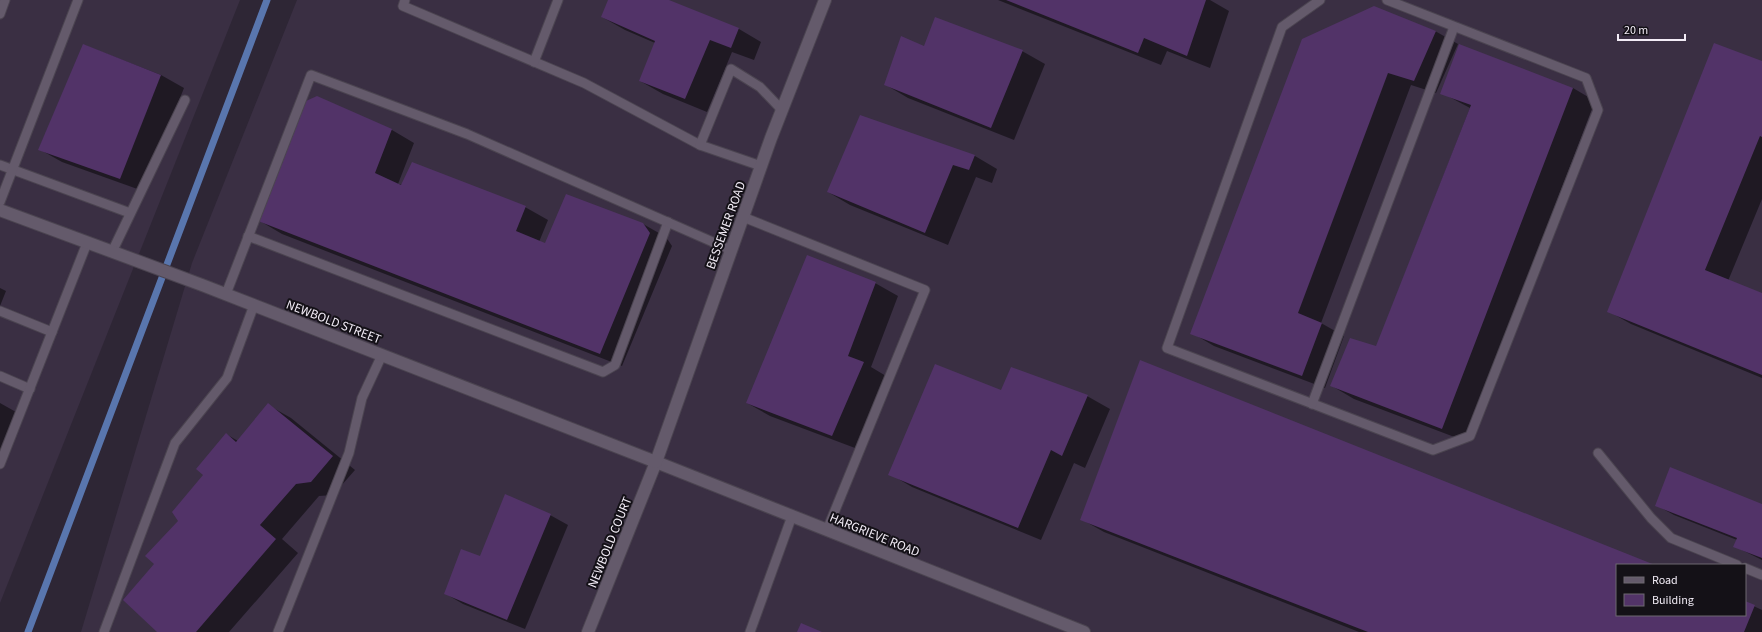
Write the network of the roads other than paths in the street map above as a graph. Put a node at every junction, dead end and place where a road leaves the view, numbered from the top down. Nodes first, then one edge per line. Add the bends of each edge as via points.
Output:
1 (5, 0) edge
2 (78, 0) edge
3 (404, 0) edge
4 (558, 0) edge
5 (825, 0) edge
6 (1320, 0) edge
7 (1387, 0) edge
8 (0, 14) edge
9 (1454, 26) junction
10 (534, 62) junction
11 (185, 100) dead end
12 (782, 110) junction
13 (700, 145) junction
14 (0, 165) edge
15 (761, 166) junction
16 (12, 169) junction
17 (0, 202) edge
18 (0, 210) edge
19 (130, 213) junction
20 (743, 217) junction
21 (668, 222) junction
22 (248, 236) junction
23 (87, 243) junction
24 (731, 250) junction
25 (112, 252) junction
26 (226, 294) junction
27 (254, 305) junction
28 (0, 311) edge
29 (52, 332) junction
30 (382, 355) junction
31 (0, 376) edge
32 (30, 389) junction
33 (1312, 404) junction
34 (1598, 453) dead end
35 (656, 462) junction
36 (0, 464) edge
37 (792, 516) junction
38 (827, 530) junction
39 (1735, 564) edge
40 (1746, 568) edge
41 (1762, 575) edge
42 (104, 632) edge
43 (278, 632) edge
44 (588, 632) edge
45 (750, 632) edge
46 (1084, 632) edge

1 - 8 lane
2 - 16 lane
3 - 10 lane via 403,6
4 - 10 lane
5 - 12 street, BESSEMER ROAD
6 - 33 lane via 1282,27 1167,348
7 - 9 lane
9 - 33 lane
9 - 33 lane via 1586,78 1598,110 1470,436 1433,450
10 - 13 lane via 584,83
11 - 19 lane
12 - 13 lane via 760,87 731,69
12 - 15 street, BESSEMER ROAD
13 - 15 lane
14 - 16 lane
15 - 20 street, BESSEMER ROAD
16 - 17 lane
16 - 19 lane
18 - 23 street, NEWBOLD STREET
19 - 25 lane
20 - 24 street, BESSEMER ROAD
20 - 38 lane via 925,290
21 - 22 lane via 615,365 603,372
21 - 22 lane via 467,134 311,75
21 - 24 lane
22 - 26 lane
23 - 25 street, NEWBOLD STREET
23 - 29 lane
24 - 35 street, BESSEMER ROAD
25 - 26 street, NEWBOLD STREET
26 - 27 street, NEWBOLD STREET
27 - 30 street, NEWBOLD STREET
27 - 42 lane via 227,378 175,443
28 - 29 lane
29 - 32 lane
30 - 35 street, NEWBOLD STREET
30 - 43 lane via 362,398 349,453
31 - 32 lane
32 - 36 lane
34 - 39 lane via 1651,518 1671,538
35 - 37 street, HARGRIEVE ROAD
35 - 44 street, NEWBOLD COURT
37 - 38 street, HARGRIEVE ROAD
37 - 45 lane
38 - 46 street, HARGRIEVE ROAD
40 - 41 lane

